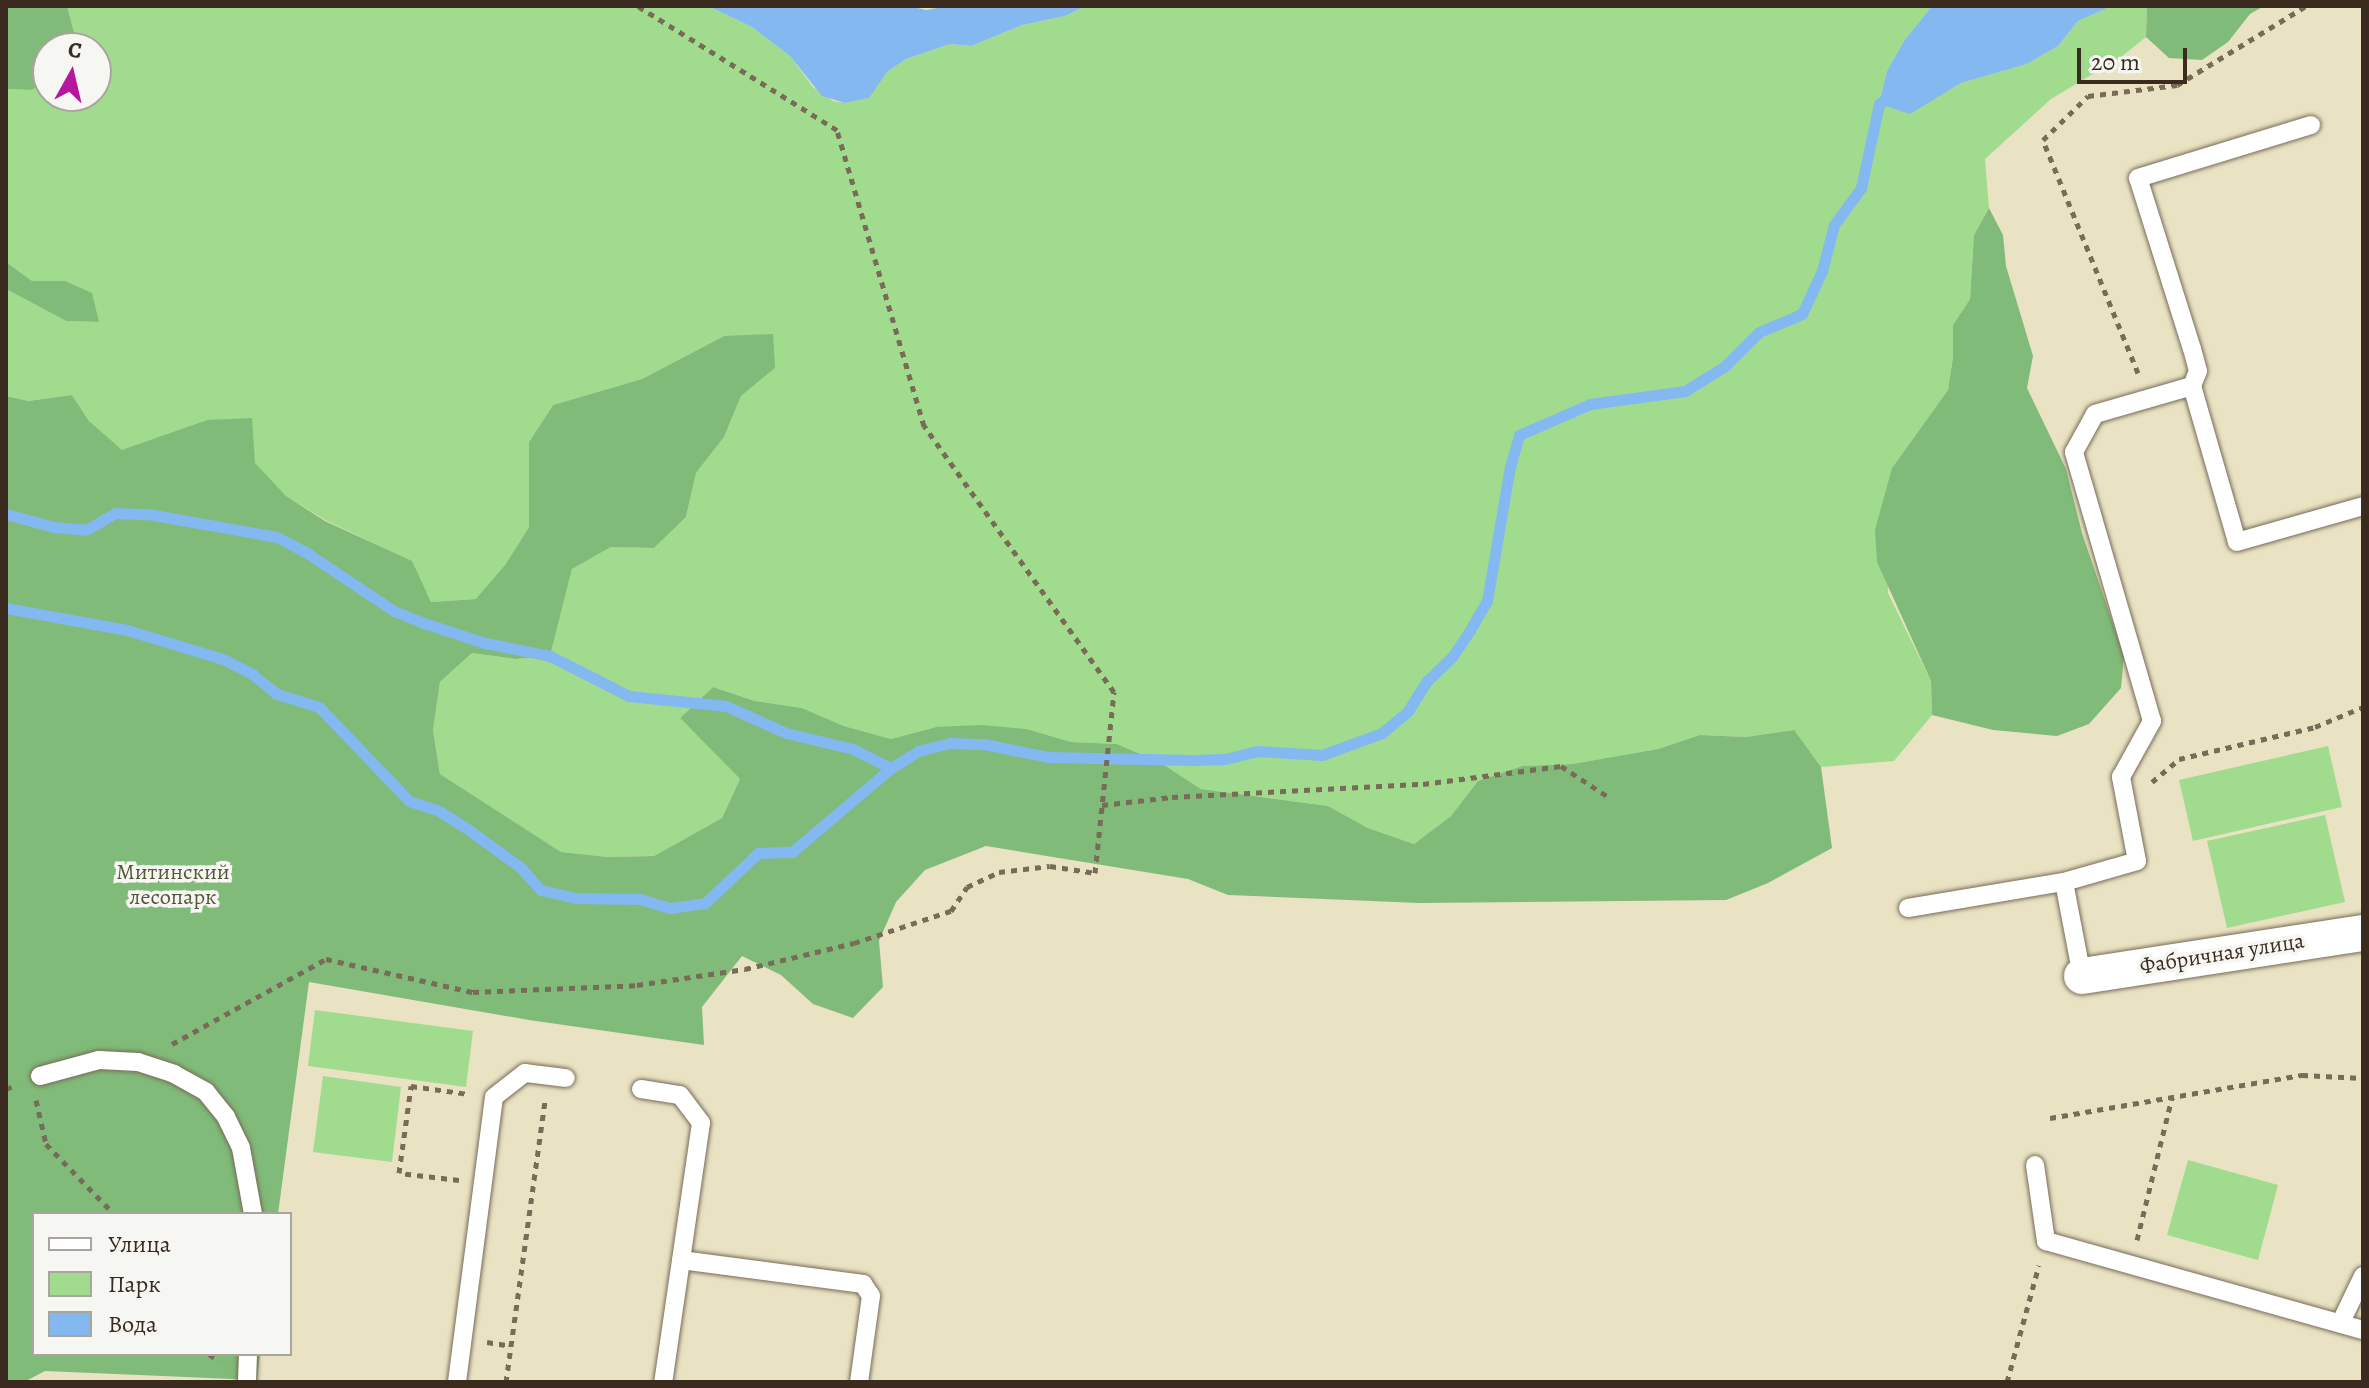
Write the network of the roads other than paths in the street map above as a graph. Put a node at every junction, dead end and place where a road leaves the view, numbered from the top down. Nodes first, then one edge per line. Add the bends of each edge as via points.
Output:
1 (2311, 125) dead end
2 (2192, 386) junction
3 (2363, 506) edge
4 (2064, 882) junction
5 (1908, 908) dead end
6 (2363, 933) edge
7 (2082, 976) joint
8 (557, 1077) road end
9 (37, 1084) road end
10 (641, 1089) dead end
11 (2035, 1165) dead end
12 (253, 1212) edge
13 (681, 1260) junction
14 (2363, 1276) edge
15 (2341, 1322) junction
16 (2363, 1330) edge
17 (248, 1356) edge
18 (247, 1382) edge
19 (457, 1382) edge
20 (663, 1382) edge
21 (859, 1382) edge

1 - 2 lane via 2138,178 2198,371
2 - 3 lane via 2237,542
2 - 4 lane via 2095,414 2074,452 2152,721 2121,777 2137,861
4 - 5 lane
4 - 7 lane
6 - 7 street, Фабричная улица
8 - 19 lane via 525,1073 494,1097
9 - 12 lane via 99,1060 138,1062 206,1092 241,1148
10 - 13 lane via 680,1095 701,1123
11 - 15 lane via 2046,1241
13 - 20 lane
13 - 21 lane via 863,1284 871,1296
14 - 15 lane
15 - 16 lane
17 - 18 lane

